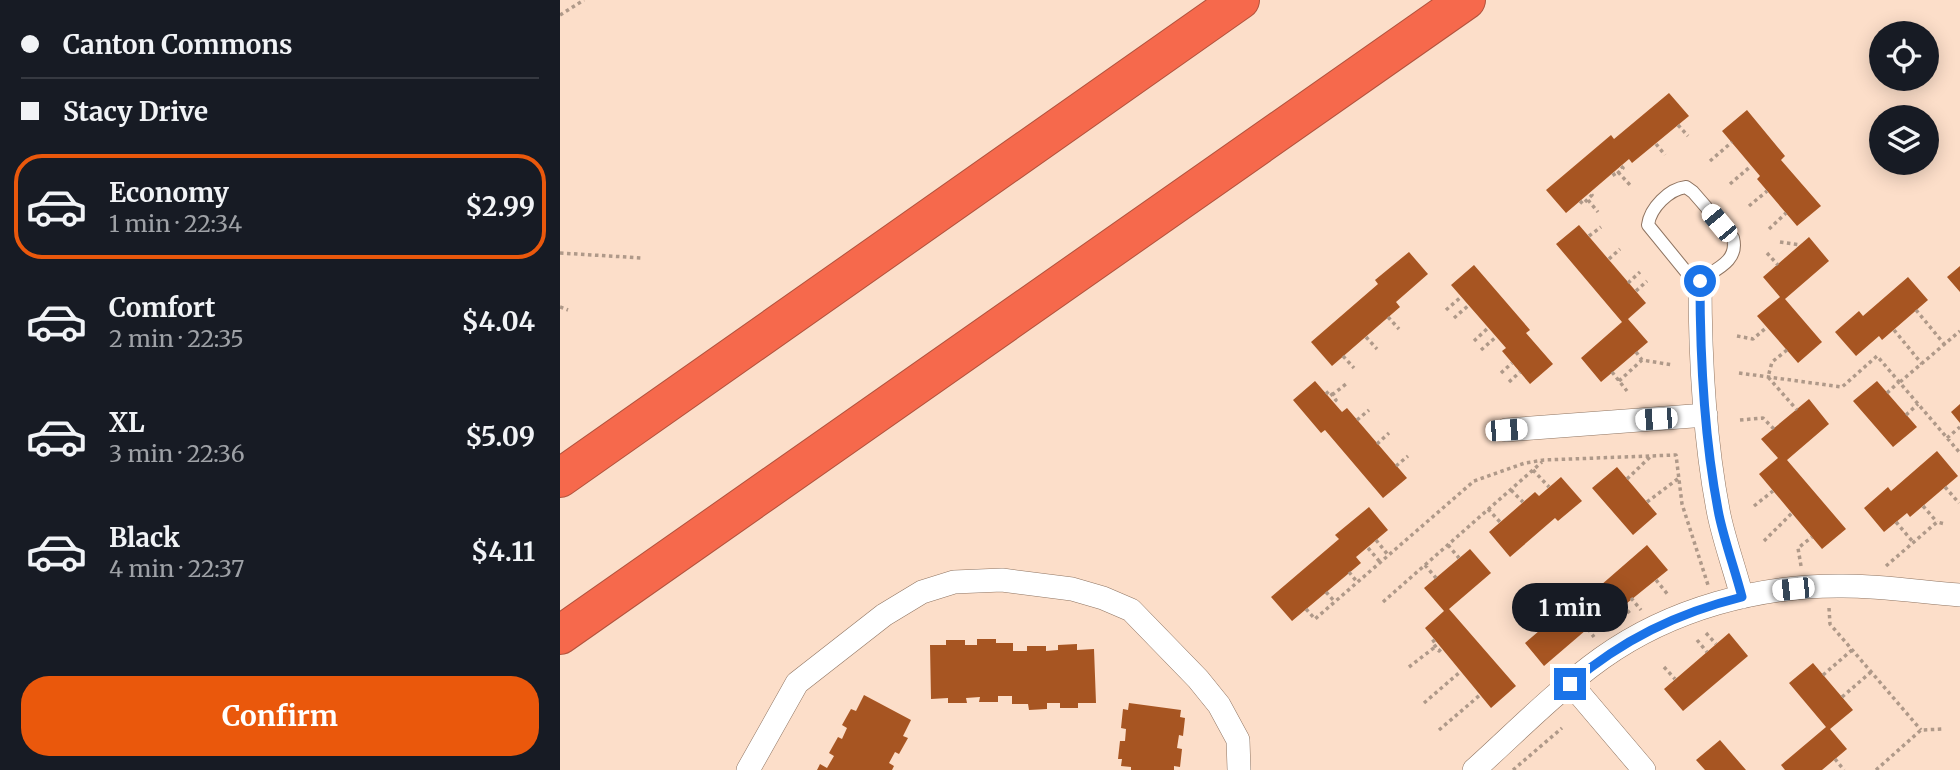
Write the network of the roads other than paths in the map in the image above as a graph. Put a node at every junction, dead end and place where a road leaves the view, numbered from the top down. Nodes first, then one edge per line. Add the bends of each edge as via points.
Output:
1 (1240, 0) edge
2 (1466, 0) edge
3 (1700, 281) junction
4 (1706, 415) junction
5 (1506, 430) dead end
6 (560, 478) edge
7 (1960, 595) edge
8 (1742, 597) junction
9 (560, 635) edge
10 (1570, 684) junction
11 (748, 770) edge
12 (1239, 770) edge
13 (1474, 770) edge
14 (1644, 770) edge

1 - 6 highway
2 - 9 highway
3 - 3 lane via 1692,279 1648,225 1653,209 1680,188 1693,191 1735,246 1730,260
3 - 4 street
4 - 5 street
4 - 8 street via 1720,517
7 - 8 street via 1844,586
8 - 10 street via 1656,626
10 - 13 street
10 - 14 street
11 - 12 street via 797,683 884,615 922,592 954,582 1002,580 1072,589 1131,610 1224,713 1238,740

